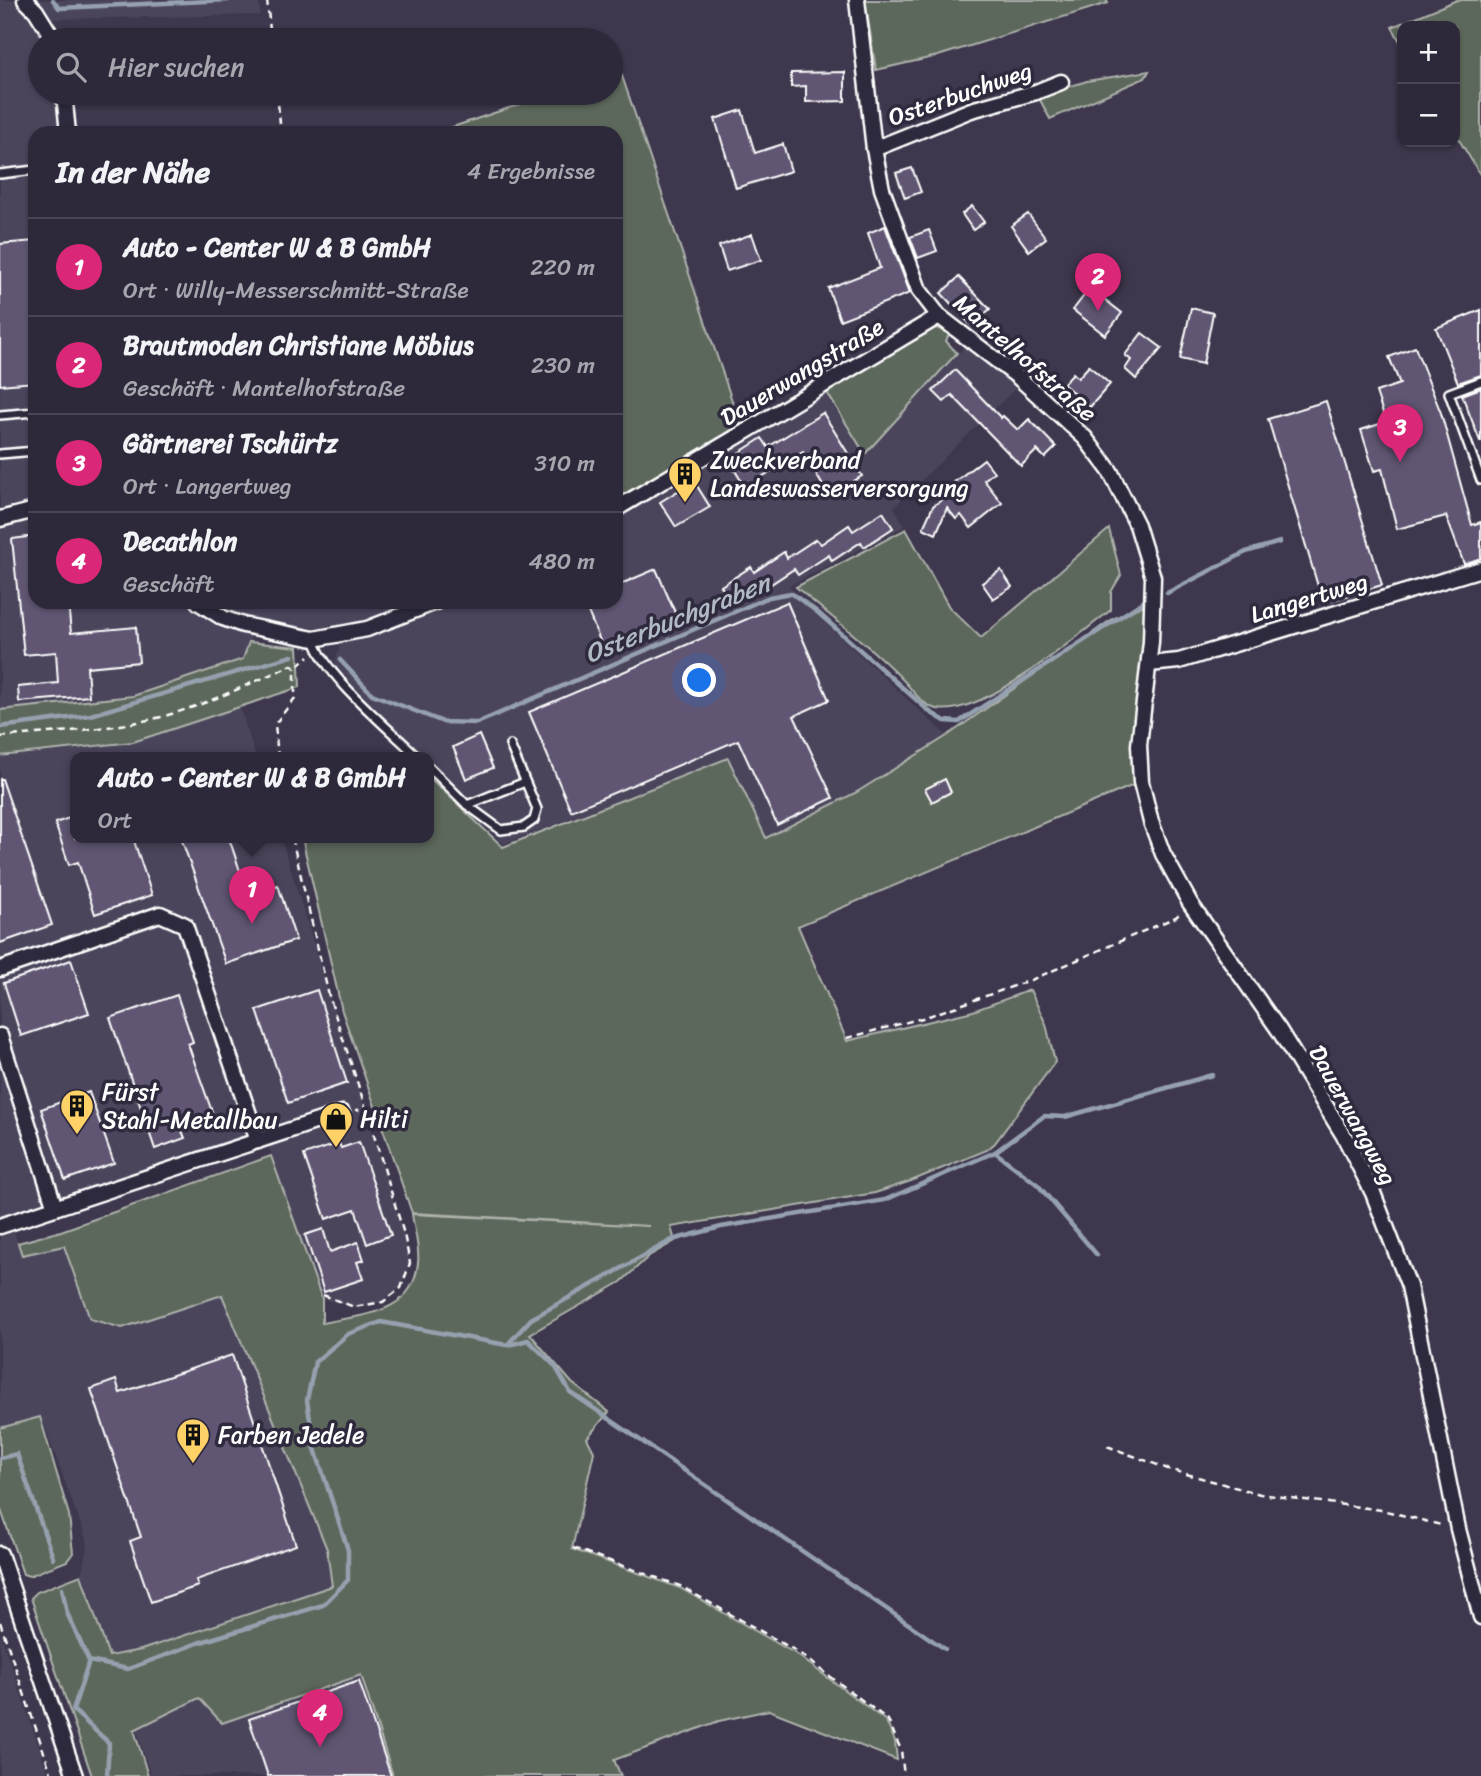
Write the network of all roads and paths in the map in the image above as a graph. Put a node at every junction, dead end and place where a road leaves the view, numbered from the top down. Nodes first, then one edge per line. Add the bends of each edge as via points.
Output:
1 (24, 0) edge
2 (267, 0) edge
3 (857, 0) edge
4 (47, 28) edge
5 (270, 28) edge
6 (1061, 82) dead end
7 (65, 105) edge
8 (278, 105) edge
9 (67, 126) edge
10 (280, 126) edge
11 (874, 149) junction
12 (28, 171) edge
13 (0, 174) edge
14 (939, 316) junction
15 (1481, 381) edge
16 (28, 413) edge
17 (0, 415) edge
18 (28, 452) edge
19 (0, 454) edge
20 (1481, 480) edge
21 (623, 505) edge
22 (28, 512) edge
23 (0, 519) edge
24 (1481, 569) edge
25 (209, 609) edge
26 (418, 609) edge
27 (315, 644) junction
28 (1149, 664) junction
29 (295, 668) junction
30 (0, 737) edge
31 (510, 745) dead end
32 (277, 752) edge
33 (413, 752) edge
34 (434, 772) edge
35 (525, 782) junction
36 (467, 805) junction
37 (293, 843) edge
38 (1190, 903) junction
39 (0, 969) edge
40 (0, 1036) edge
41 (847, 1038) dead end
42 (366, 1109) junction
43 (342, 1113) joint
44 (258, 1141) junction
45 (55, 1208) junction
46 (0, 1226) edge
47 (323, 1295) dead end
48 (1107, 1446) dead end
49 (1458, 1529) junction
50 (573, 1548) dead end
51 (0, 1555) edge
52 (1481, 1617) edge
53 (0, 1622) edge
54 (52, 1776) edge
55 (75, 1776) edge
56 (904, 1776) edge

1 - 4 street
2 - 5 path
3 - 11 street, Mantelhofstraße
6 - 11 street, Osterbuchweg via 971,110
7 - 9 street
8 - 10 path
11 - 14 street, Mantelhofstraße via 882,189 919,290
12 - 13 lane
14 - 21 street, Dauerwangstraße
14 - 28 street, Mantelhofstraße via 1037,393 1085,438 1110,471 1131,510 1153,577
15 - 20 lane via 1449,393
16 - 17 lane
18 - 19 lane
22 - 23 street
24 - 28 street, Langertweg via 1179,661
25 - 27 street via 243,625
26 - 27 street
27 - 29 path
27 - 33 lane via 329,670
28 - 38 street, Dauerwangweg via 1140,718 1141,782 1163,854
29 - 30 path via 292,665 161,716 105,727
29 - 32 path via 295,698 275,724
31 - 35 lane
34 - 36 lane
35 - 36 lane
35 - 36 lane via 537,809 534,820 524,827 501,830
37 - 42 path via 329,996
38 - 41 path via 1176,917 1031,980 926,1017
38 - 49 street, Dauerwangweg via 1279,1030 1373,1193 1409,1286
39 - 44 street via 160,914 185,925
40 - 45 street
42 - 43 path
42 - 47 path via 410,1263 401,1288 383,1303 354,1307
43 - 44 street
44 - 45 street
45 - 46 street
48 - 49 path via 1168,1469 1261,1493 1382,1510
49 - 52 street, Dauerwangweg
50 - 56 path via 680,1586 797,1653 888,1720 901,1750
51 - 55 street
53 - 54 path

